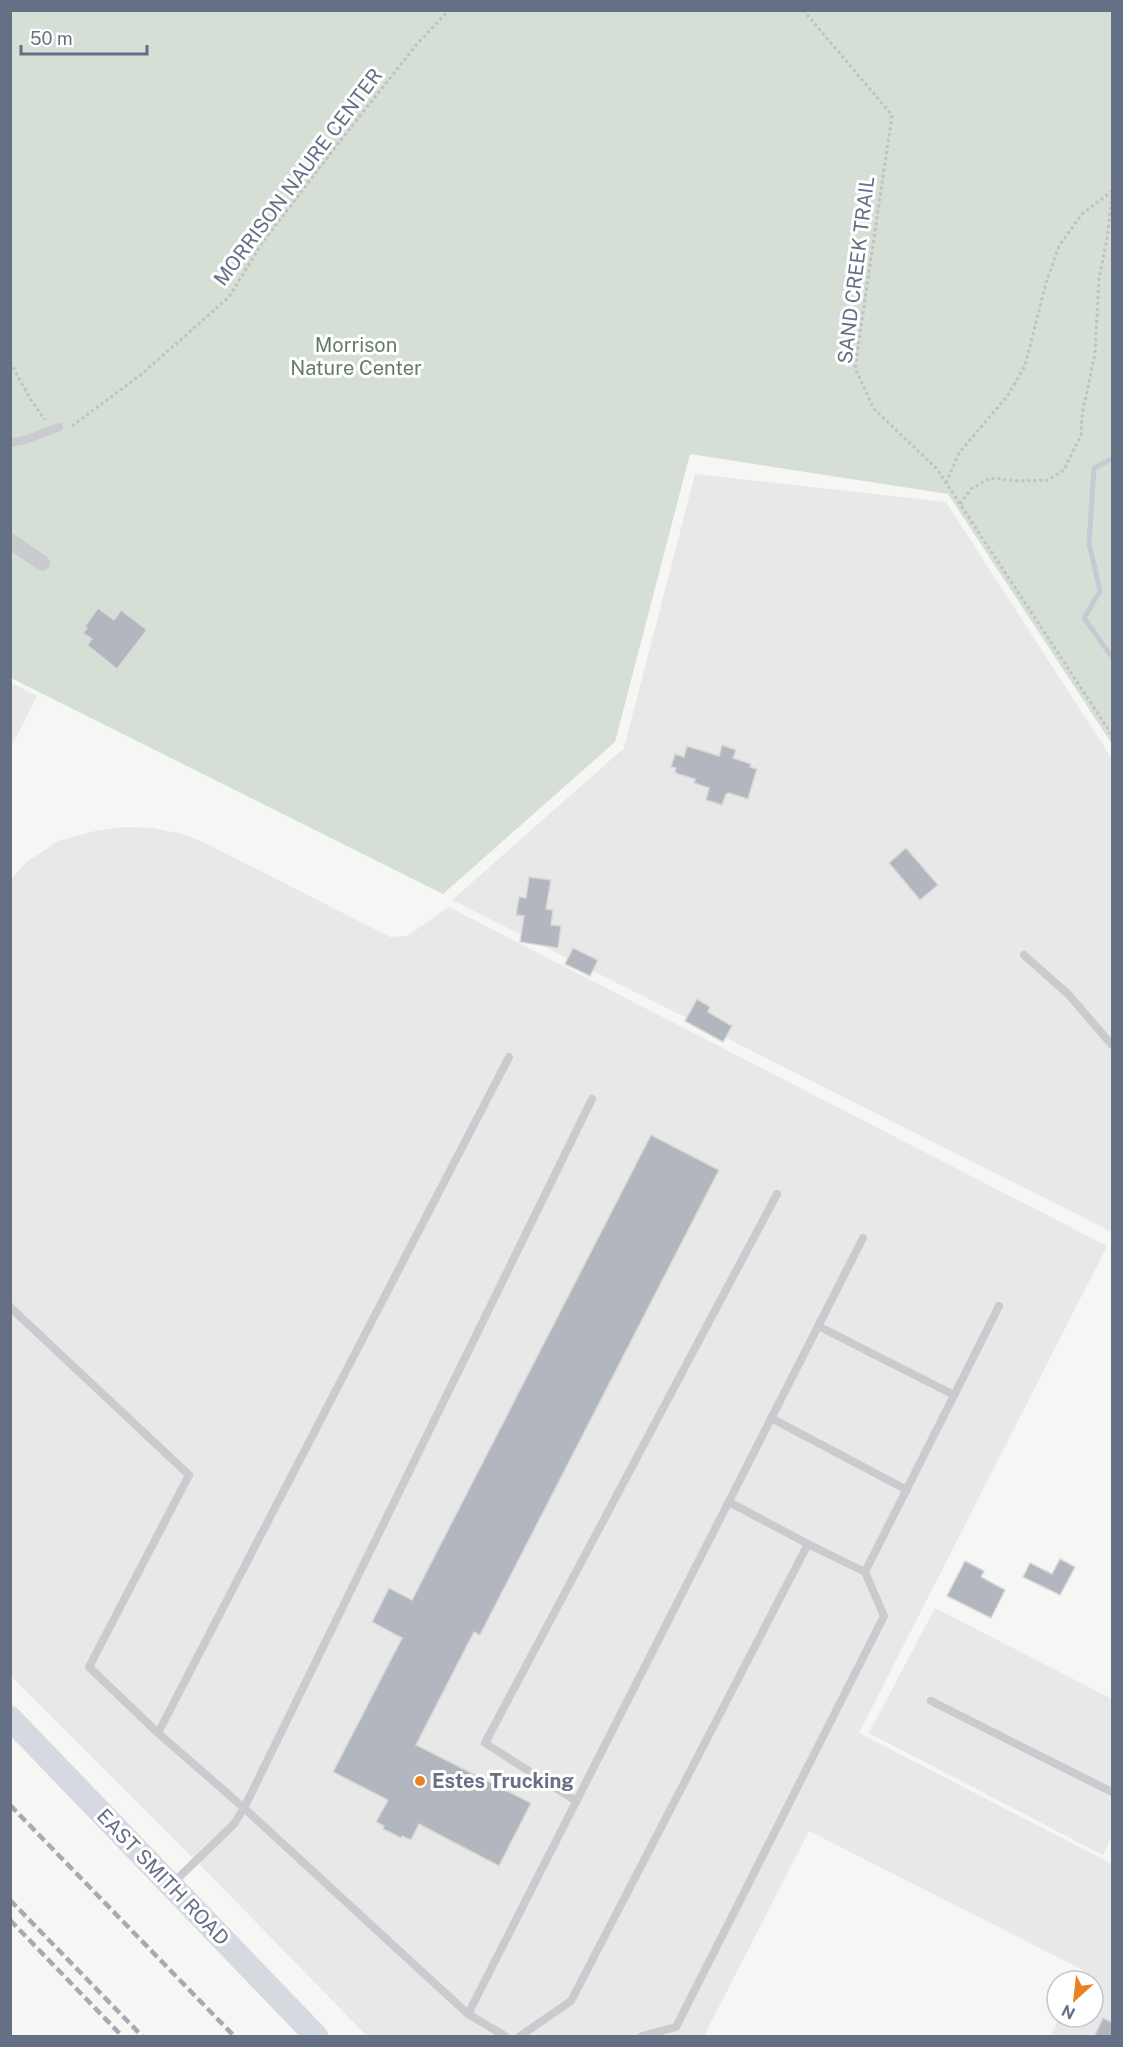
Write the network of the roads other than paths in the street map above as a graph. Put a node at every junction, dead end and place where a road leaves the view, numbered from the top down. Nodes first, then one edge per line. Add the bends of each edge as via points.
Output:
1 (59, 427) road end
2 (10, 443) edge
3 (10, 542) edge
4 (42, 563) dead end
5 (1024, 955) dead end
6 (1113, 1045) edge
7 (509, 1057) dead end
8 (592, 1099) dead end
9 (777, 1194) dead end
10 (863, 1238) dead end
11 (999, 1306) dead end
12 (10, 1307) edge
13 (818, 1326) junction
14 (954, 1395) junction
15 (771, 1418) junction
16 (907, 1490) junction
17 (729, 1502) junction
18 (808, 1544) junction
19 (865, 1572) junction
20 (931, 1701) dead end
21 (10, 1718) edge
22 (158, 1733) junction
23 (1113, 1792) edge
24 (576, 1801) junction
25 (244, 1808) junction
26 (171, 1885) junction
27 (468, 2014) junction
28 (530, 2033) edge
29 (316, 2037) edge
30 (505, 2037) edge
31 (520, 2037) edge
32 (642, 2037) edge

1 - 2 lane
3 - 4 street
5 - 6 lane via 1068,994
7 - 22 lane
8 - 25 lane
9 - 24 lane via 485,1743
10 - 13 lane
11 - 14 lane
12 - 22 lane via 189,1475 88,1667
13 - 14 lane
13 - 15 lane
14 - 16 lane
15 - 16 lane
15 - 17 lane
16 - 19 lane
17 - 18 lane
17 - 24 lane
18 - 19 lane
18 - 28 lane via 571,2001
19 - 32 lane via 884,1616 676,2027
20 - 23 lane
21 - 26 street, EAST SMITH ROAD
22 - 25 lane
24 - 27 lane
25 - 26 lane via 234,1824
25 - 27 lane
26 - 29 street, EAST SMITH ROAD
27 - 30 lane
28 - 31 lane

